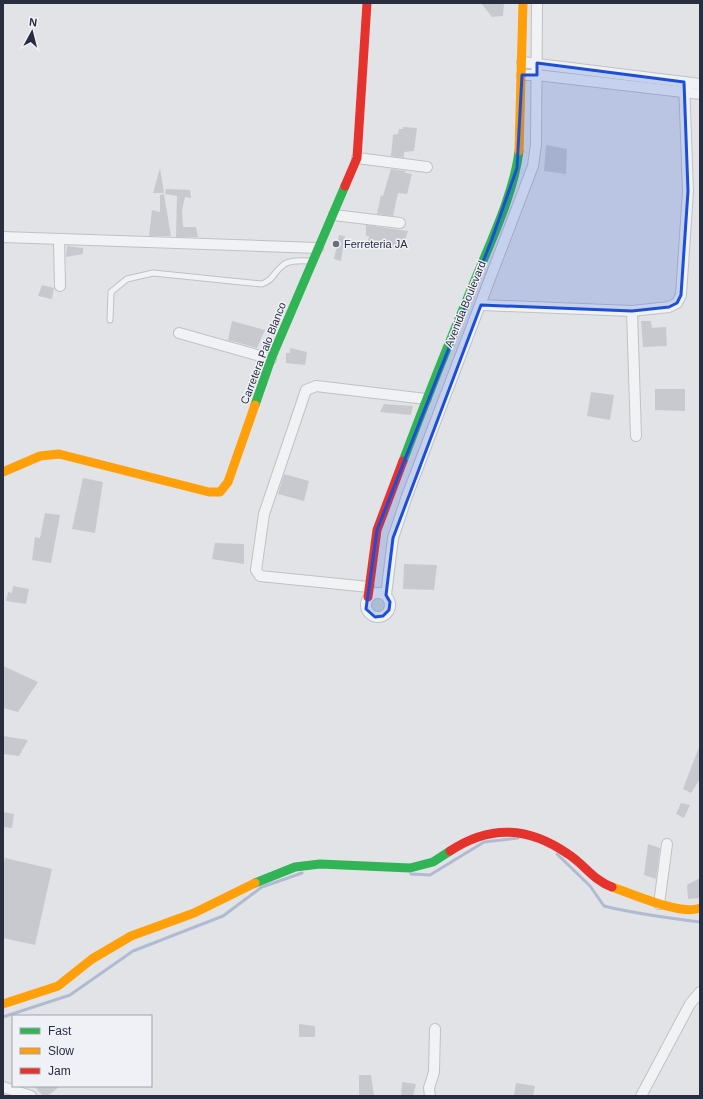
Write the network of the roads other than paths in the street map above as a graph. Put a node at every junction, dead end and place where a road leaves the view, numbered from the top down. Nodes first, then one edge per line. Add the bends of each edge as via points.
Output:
1 (367, 3) edge
2 (523, 3) edge
3 (537, 3) edge
4 (522, 62) junction
5 (537, 63) junction
6 (522, 75) junction
7 (537, 75) junction
8 (700, 84) edge
9 (685, 87) junction
10 (700, 94) edge
11 (357, 158) junction
12 (427, 167) dead end
13 (334, 215) junction
14 (400, 223) dead end
15 (3, 237) edge
16 (59, 240) junction
17 (318, 248) junction
18 (313, 261) junction
19 (60, 286) dead end
20 (481, 305) junction
21 (632, 311) junction
22 (110, 320) dead end
23 (179, 333) dead end
24 (271, 359) junction
25 (426, 399) junction
26 (636, 436) dead end
27 (3, 472) edge
28 (369, 592) junction
29 (386, 595) junction
30 (667, 844) dead end
31 (659, 904) junction
32 (700, 908) edge
33 (700, 989) edge
34 (3, 1004) edge
35 (435, 1029) dead end
36 (3, 1087) edge
37 (31, 1096) edge
38 (430, 1096) edge
39 (641, 1096) edge

1 - 11 street, Carretera Palo Blanco
2 - 4 street, Avenida Boulevard
3 - 5 street, Avenida Boulevard
4 - 5 street
4 - 6 street, Avenida Boulevard
5 - 7 street, Avenida Boulevard
5 - 9 street
6 - 7 street
6 - 25 street, Avenida Boulevard via 517,168 492,239
7 - 9 street
7 - 20 street, Avenida Boulevard via 536,145 532,166
8 - 9 street
9 - 10 street
9 - 21 street via 688,191 681,295 678,303 669,307
11 - 12 street
11 - 13 street, Carretera Palo Blanco
13 - 14 street
13 - 17 street, Carretera Palo Blanco
15 - 16 street
16 - 17 street
16 - 19 street
17 - 18 street, Carretera Palo Blanco
18 - 22 lane via 291,261 281,266 272,280 262,284 153,273 127,279 111,292
18 - 24 street, Carretera Palo Blanco
20 - 21 street
20 - 29 street, Avenida Boulevard via 393,538
21 - 26 street
23 - 24 street
24 - 27 street, Carretera Palo Blanco via 228,482 220,492 209,492 59,454 40,456
25 - 28 street, Avenida Boulevard via 377,530
25 - 28 street via 310,387 306,390 264,514 256,570 260,576
28 - 29 street
28 - 29 street via 365,605 371,615 379,617 389,610 390,602
30 - 31 street
31 - 32 street via 693,911
31 - 34 street via 602,884 569,854 542,839 521,832 502,831 465,841 433,862 410,868 320,864 295,867 241,888 194,913 131,936 92,959 58,986
33 - 39 street
35 - 38 street via 434,1072 430,1081
36 - 37 street

